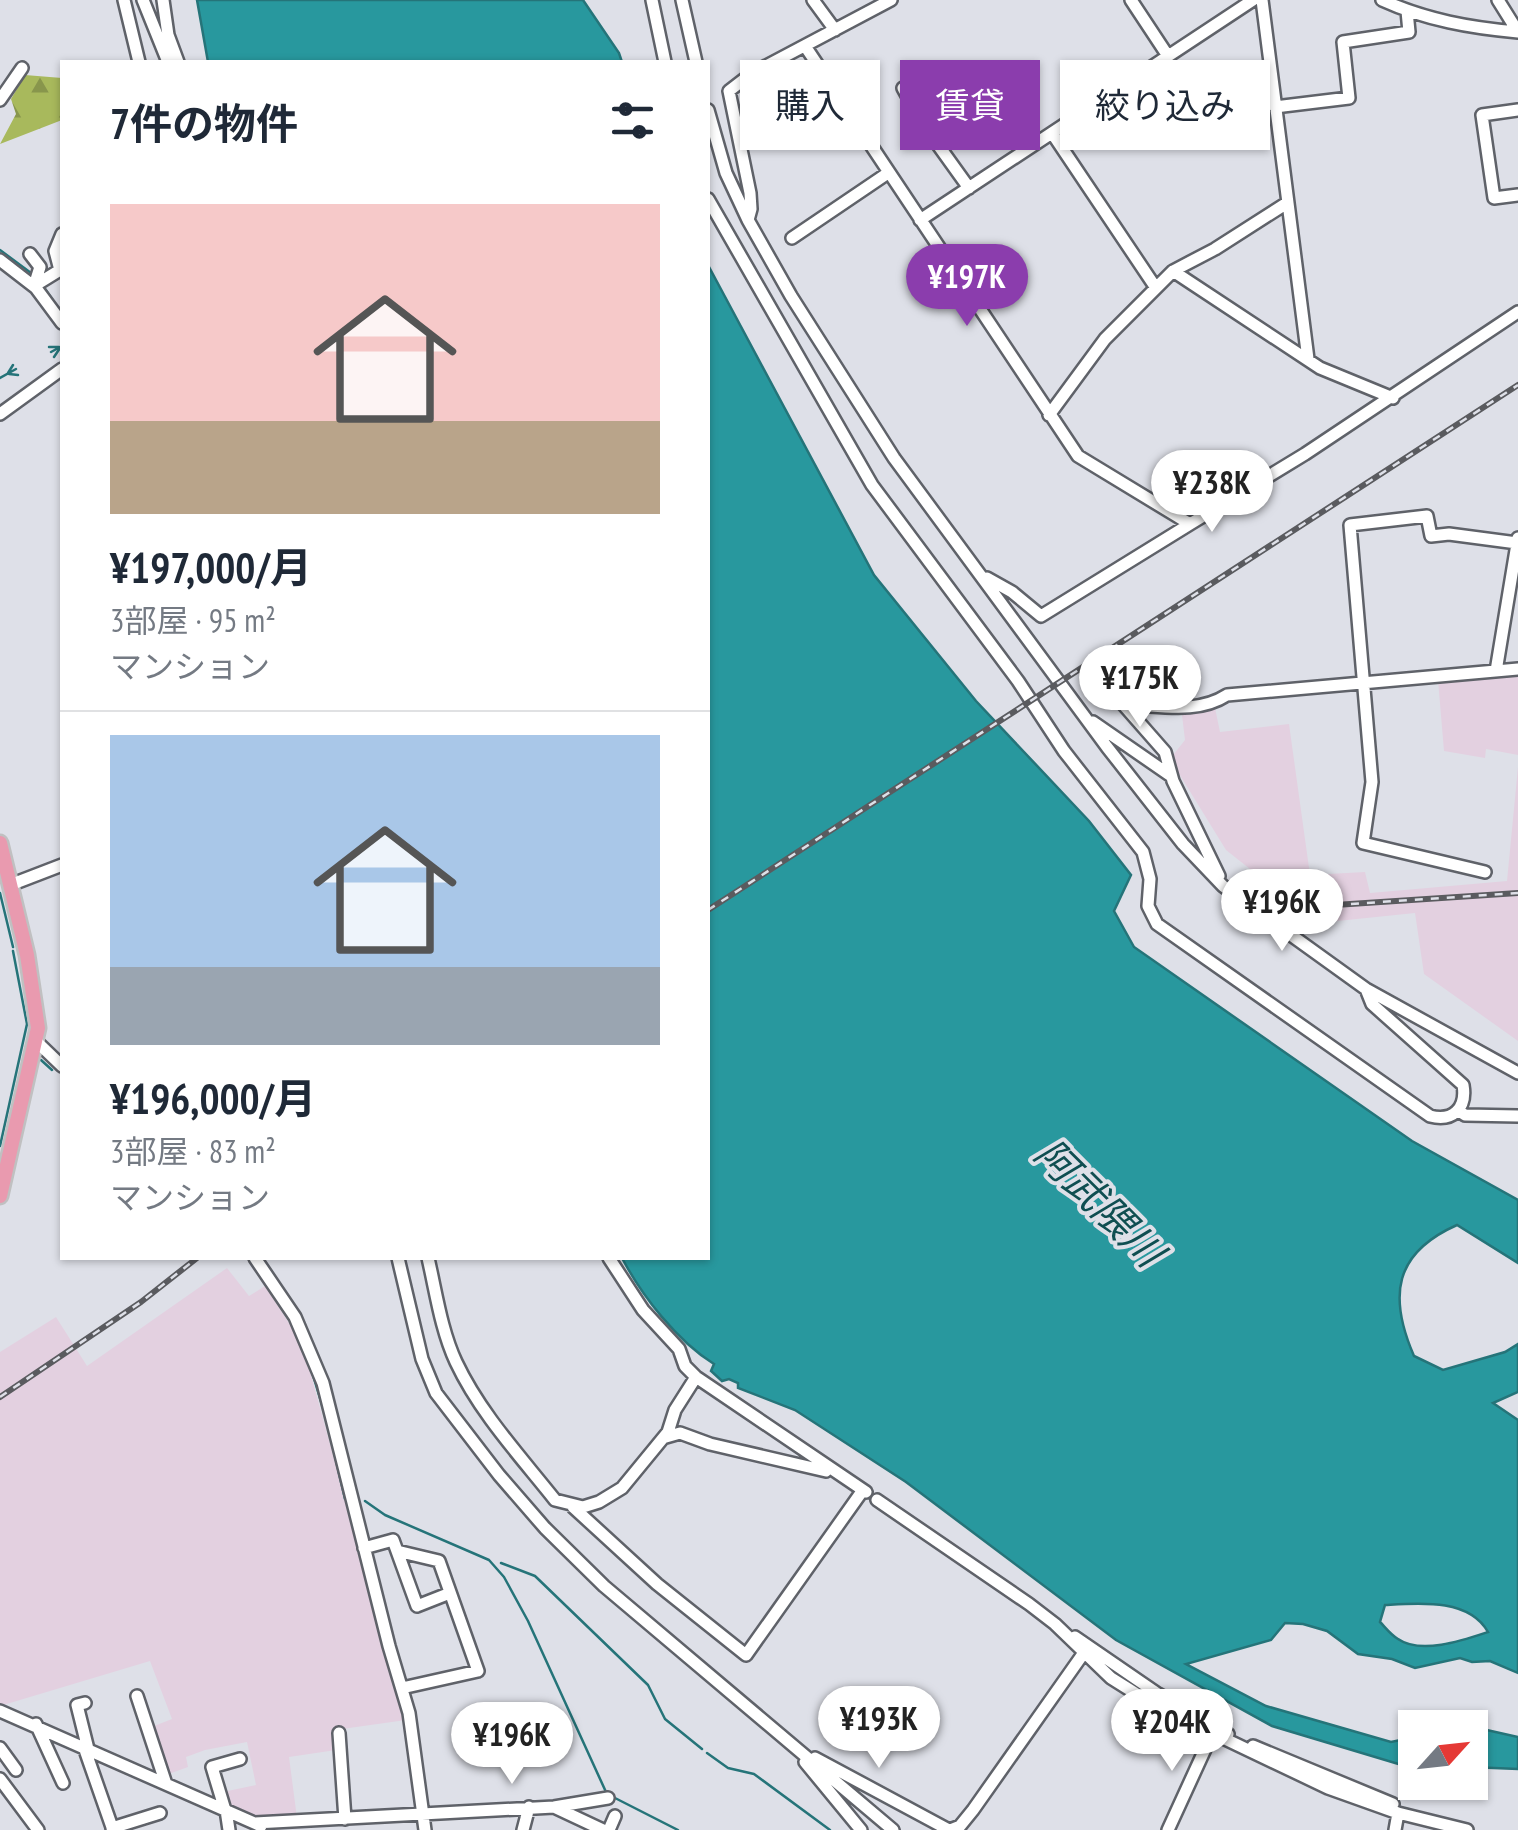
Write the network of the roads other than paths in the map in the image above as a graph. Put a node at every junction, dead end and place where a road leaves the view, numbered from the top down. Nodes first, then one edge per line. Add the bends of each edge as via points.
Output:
1 (124, 0) edge
2 (143, 0) edge
3 (163, 0) edge
4 (652, 0) edge
5 (682, 0) edge
6 (813, 0) edge
7 (891, 0) edge
8 (1131, 0) edge
9 (1252, 0) edge
10 (1262, 0) edge
11 (1382, 0) edge
12 (1498, 0) edge
13 (1407, 11) junction
14 (834, 30) junction
15 (1518, 32) edge
16 (805, 46) junction
17 (1168, 56) junction
18 (139, 60) edge
19 (167, 60) edge
20 (177, 60) edge
21 (666, 60) edge
22 (696, 60) edge
23 (22, 68) dead end
24 (0, 100) edge
25 (1275, 107) junction
26 (1518, 110) edge
27 (710, 117) edge
28 (1052, 133) junction
29 (942, 150) edge
30 (888, 173) junction
31 (969, 188) junction
32 (1518, 195) edge
33 (710, 202) edge
34 (1286, 203) junction
35 (748, 220) junction
36 (920, 220) junction
37 (792, 238) dead end
38 (60, 239) edge
39 (30, 254) dead end
40 (0, 260) edge
41 (60, 270) edge
42 (60, 270) edge
43 (1173, 271) junction
44 (34, 286) junction
45 (1156, 288) junction
46 (57, 304) edge
47 (1518, 312) edge
48 (1308, 359) junction
49 (60, 370) edge
50 (1392, 398) junction
51 (0, 414) edge
52 (1049, 414) junction
53 (1190, 524) junction
54 (1518, 540) edge
55 (982, 575) junction
56 (1518, 669) edge
57 (1496, 671) junction
58 (1366, 683) junction
59 (1086, 717) junction
60 (1171, 776) junction
61 (0, 843) edge
62 (60, 866) edge
63 (1486, 872) dead end
64 (10, 885) junction
65 (1223, 886) junction
66 (1366, 989) junction
67 (37, 1042) junction
68 (60, 1064) edge
69 (1518, 1073) edge
70 (1459, 1111) junction
71 (1518, 1116) edge
72 (0, 1196) edge
73 (256, 1260) edge
74 (398, 1260) edge
75 (428, 1260) edge
76 (611, 1260) edge
77 (696, 1377) junction
78 (660, 1439) junction
79 (836, 1473) junction
80 (869, 1494) junction
81 (573, 1507) junction
82 (364, 1548) junction
83 (397, 1551) junction
84 (450, 1593) junction
85 (1055, 1624) junction
86 (1083, 1654) junction
87 (402, 1688) junction
88 (137, 1696) dead end
89 (85, 1703) dead end
90 (0, 1710) edge
91 (36, 1724) junction
92 (339, 1733) dead end
93 (1212, 1734) junction
94 (0, 1748) edge
95 (86, 1748) junction
96 (798, 1749) junction
97 (240, 1759) dead end
98 (12, 1773) edge
99 (62, 1783) dead end
100 (166, 1784) junction
101 (608, 1798) dead end
102 (554, 1806) junction
103 (530, 1807) junction
104 (226, 1810) junction
105 (420, 1812) junction
106 (160, 1813) dead end
107 (1398, 1813) junction
108 (615, 1816) dead end
109 (346, 1818) junction
110 (1434, 1822) junction
111 (255, 1823) junction
112 (112, 1829) edge
113 (956, 1829) edge
114 (38, 1830) edge
115 (229, 1830) edge
116 (272, 1830) edge
117 (425, 1830) edge
118 (523, 1830) edge
119 (606, 1830) edge
120 (860, 1830) edge
121 (893, 1830) edge
122 (1168, 1830) edge
123 (1395, 1830) edge
124 (1467, 1830) edge

1 - 18 street
2 - 19 street
3 - 20 street
4 - 21 street
5 - 22 street
6 - 14 street
7 - 14 street
8 - 17 street
9 - 17 street
10 - 25 street
11 - 13 street
12 - 15 street
13 - 15 street
13 - 25 street via 1410,32 1343,42 1349,98
14 - 16 street
16 - 30 street
16 - 35 street via 729,91 750,193
17 - 28 street
23 - 24 street
25 - 34 street
26 - 32 street via 1482,115 1494,198
27 - 35 street
28 - 31 street
28 - 45 street
29 - 31 street
30 - 36 street
30 - 37 street
31 - 36 street
33 - 70 street via 872,484 1143,852 1148,906 1157,924 1430,1116
34 - 43 street
34 - 48 street
35 - 55 street via 894,458
36 - 52 street
38 - 41 street
39 - 44 street via 40,267
40 - 44 street
42 - 44 street
43 - 45 street
43 - 48 street
44 - 46 street
45 - 52 street via 1106,339
47 - 50 street
48 - 50 street
49 - 51 street
50 - 53 street
52 - 53 street via 1078,456
53 - 55 street via 1041,616
54 - 57 street
54 - 58 street via 1431,536 1427,516 1350,524
55 - 59 street
56 - 57 street
57 - 58 street
58 - 60 street via 1228,695 1212,704 1173,708 1150,706 1130,690 1122,704 1164,752
58 - 63 street via 1372,782 1363,843
59 - 60 street
59 - 65 street
60 - 65 street
61 - 64 main road
62 - 64 street
64 - 67 main road via 36,1002
65 - 66 street
66 - 69 street
66 - 70 street via 1372,1004 1463,1085
67 - 68 street
67 - 72 main road
70 - 71 street
73 - 82 street via 312,1351
74 - 96 street via 426,1371 476,1448 584,1567
75 - 81 street via 463,1375 555,1500
76 - 77 street
77 - 78 street
77 - 79 street
78 - 79 street via 680,1433
78 - 81 street via 613,1495
79 - 80 street
80 - 81 street via 746,1655
80 - 85 street
82 - 83 street via 393,1540
82 - 87 street
83 - 84 street via 439,1561
83 - 84 street via 417,1606
84 - 87 street via 478,1671
85 - 86 street
85 - 110 street via 1232,1736
86 - 93 street via 1110,1678
86 - 113 street
87 - 105 street via 414,1732
88 - 100 street
89 - 95 street via 77,1706
90 - 91 street
91 - 95 street
91 - 99 street
92 - 109 street
93 - 107 street
93 - 122 street
94 - 98 street
95 - 100 street
95 - 112 street
96 - 113 street
96 - 120 street
96 - 121 street
97 - 104 street via 212,1767
98 - 114 street
100 - 104 street
101 - 102 street
102 - 103 street
102 - 119 street
103 - 105 street
103 - 118 street
104 - 111 street
104 - 115 street
105 - 109 street
105 - 117 street
106 - 112 street
107 - 110 street
107 - 123 street
108 - 119 street
109 - 111 street
110 - 124 street
111 - 116 street

